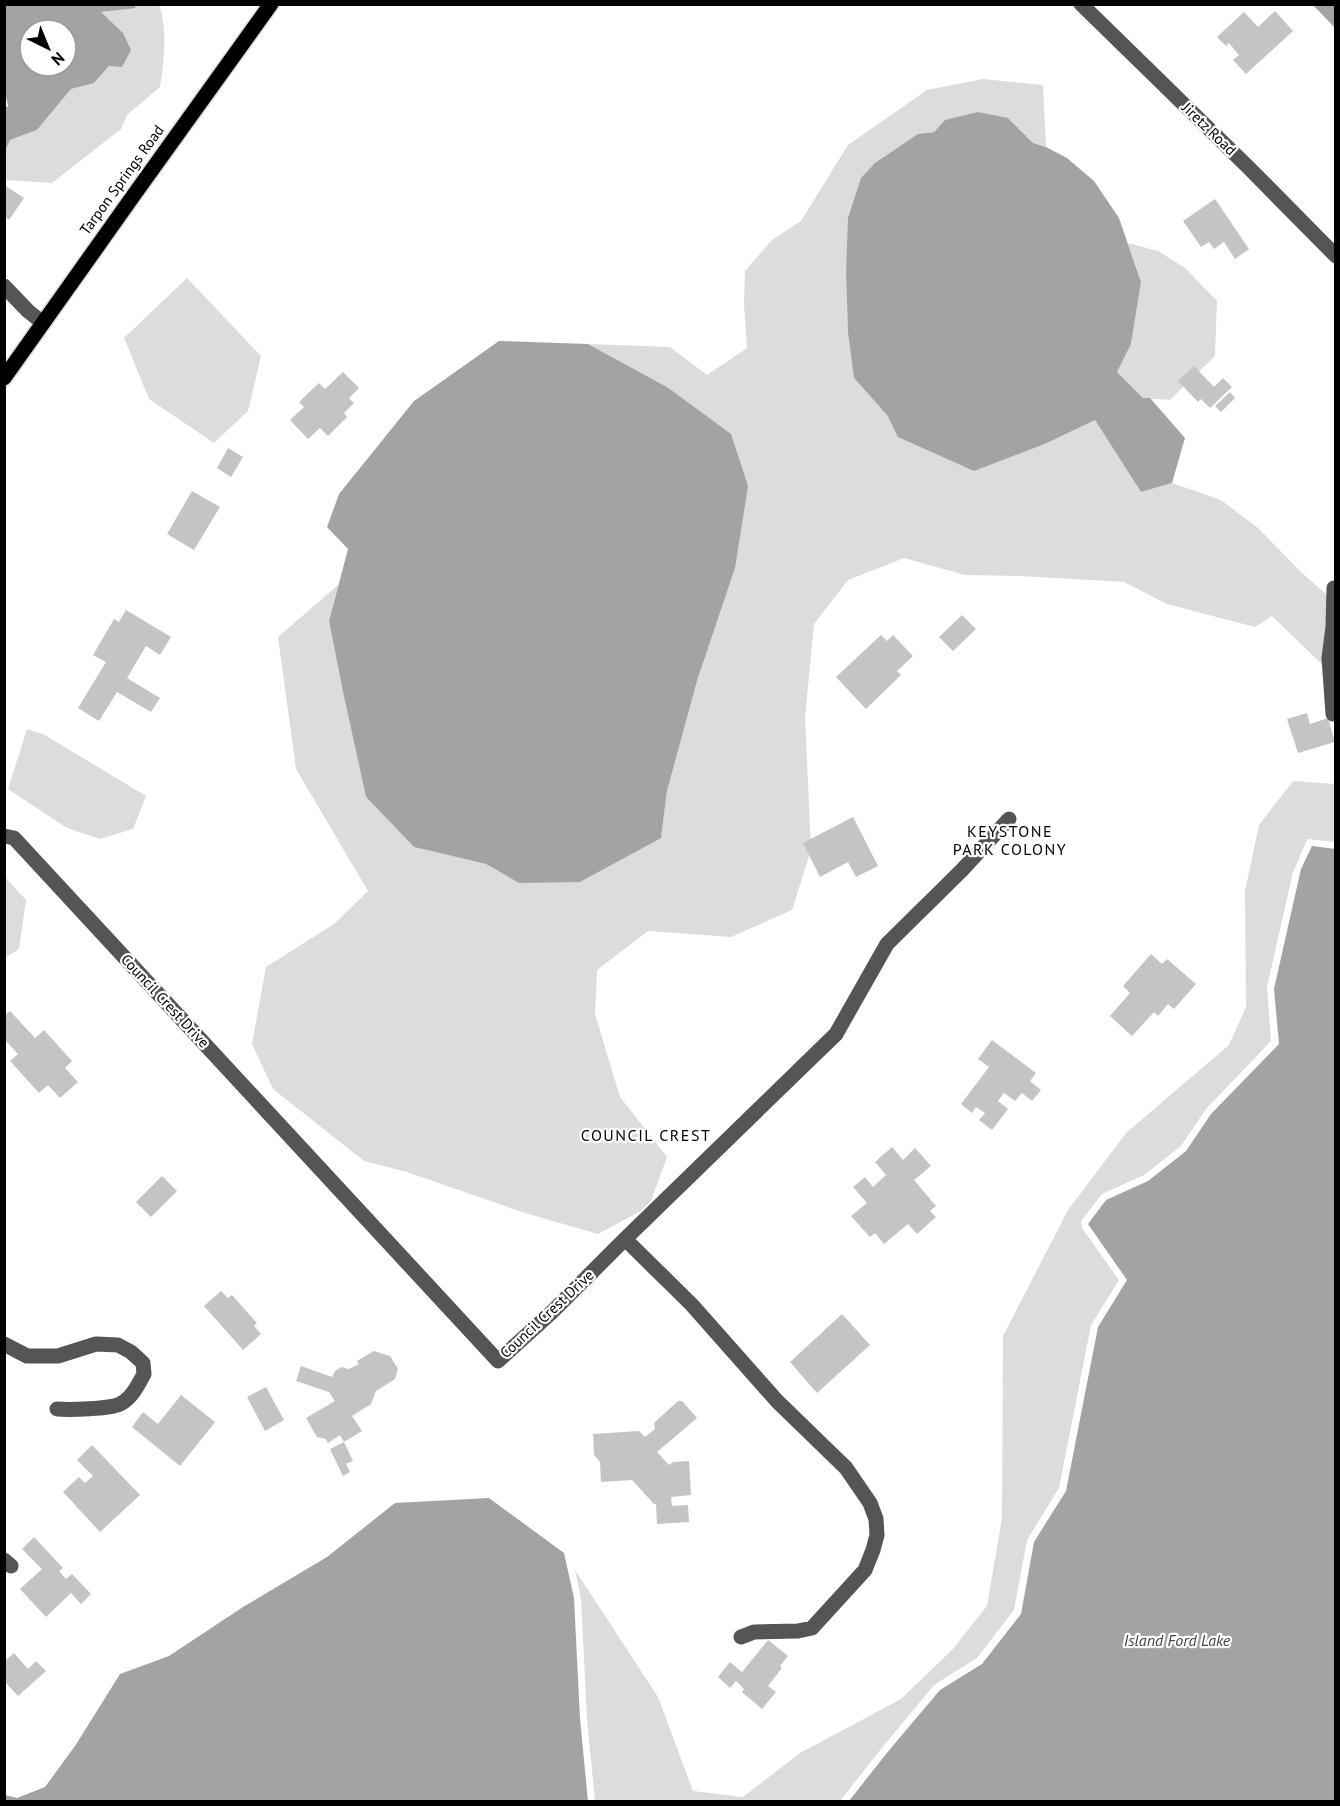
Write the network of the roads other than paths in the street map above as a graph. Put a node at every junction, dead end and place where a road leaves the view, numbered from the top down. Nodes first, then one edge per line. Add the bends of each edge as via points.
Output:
1 (271, 4) edge
2 (1082, 4) edge
3 (1335, 256) edge
4 (4, 286) edge
5 (43, 324) junction
6 (4, 378) edge
7 (1334, 588) dead end
8 (1333, 714) dead end
9 (1009, 819) dead end
10 (4, 836) edge
11 (625, 1239) junction
12 (4, 1344) edge
13 (57, 1409) dead end
14 (741, 1636) dead end

1 - 5 main road, Tarpon Springs Road
2 - 3 street, Jiretz Road
4 - 5 street
5 - 6 main road, Tarpon Springs Road
7 - 8 street via 1329,658
9 - 11 street, Council Crest Drive via 887,944 836,1034
10 - 11 street, Council Crest Drive via 14,838 498,1361
11 - 14 street via 692,1305 777,1401 846,1468 876,1519 877,1534 865,1570 812,1628
12 - 13 street via 27,1356 58,1356 96,1344 118,1345 143,1363 144,1374 131,1395 119,1405

